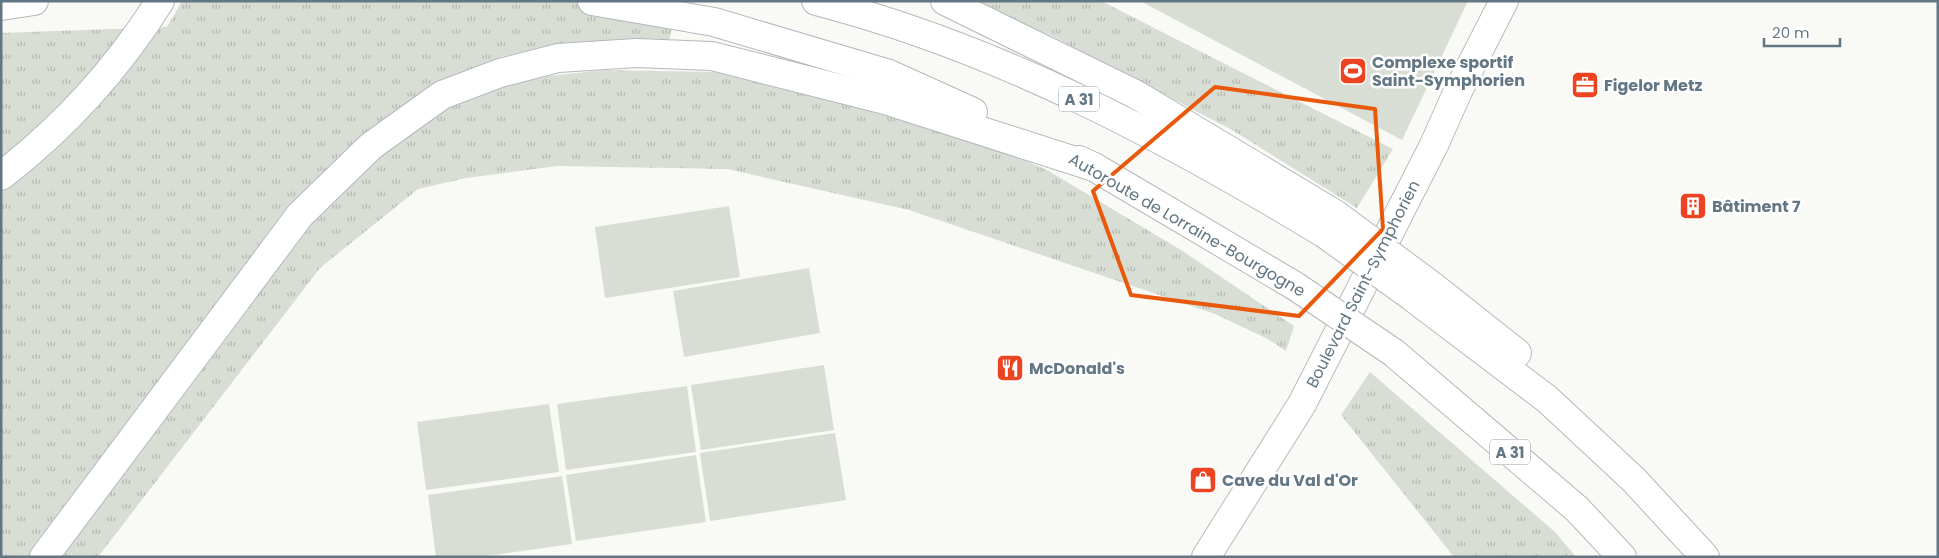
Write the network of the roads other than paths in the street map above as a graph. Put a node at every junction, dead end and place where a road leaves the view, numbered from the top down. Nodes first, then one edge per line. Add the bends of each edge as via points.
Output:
1 (34, 1) edge
2 (160, 1) edge
3 (592, 1) edge
4 (816, 1) edge
5 (945, 1) edge
6 (1504, 1) edge
7 (1, 6) edge
8 (1094, 167) junction
9 (1, 176) edge
10 (1330, 224) junction
11 (44, 557) edge
12 (1206, 557) edge
13 (1622, 557) edge
14 (1705, 557) edge

1 - 7 main road
2 - 9 main road via 140,32 82,103
3 - 8 main road, Autoroute de Lorraine-Bourgogne / A 31 via 714,22 889,74
4 - 10 main road, A 31 via 940,40 1035,78
5 - 10 main road via 1136,94
6 - 12 main road, Boulevard Saint-Symphorien via 1302,404
8 - 11 main road via 885,100 712,56 636,53 558,58 500,73 442,95 371,146 300,215
8 - 13 main road, Autoroute de Lorraine-Bourgogne / A 31, bridge via 1295,286 1394,353 1577,509
10 - 14 main road, bridge via 1533,366 1548,399 1634,480

